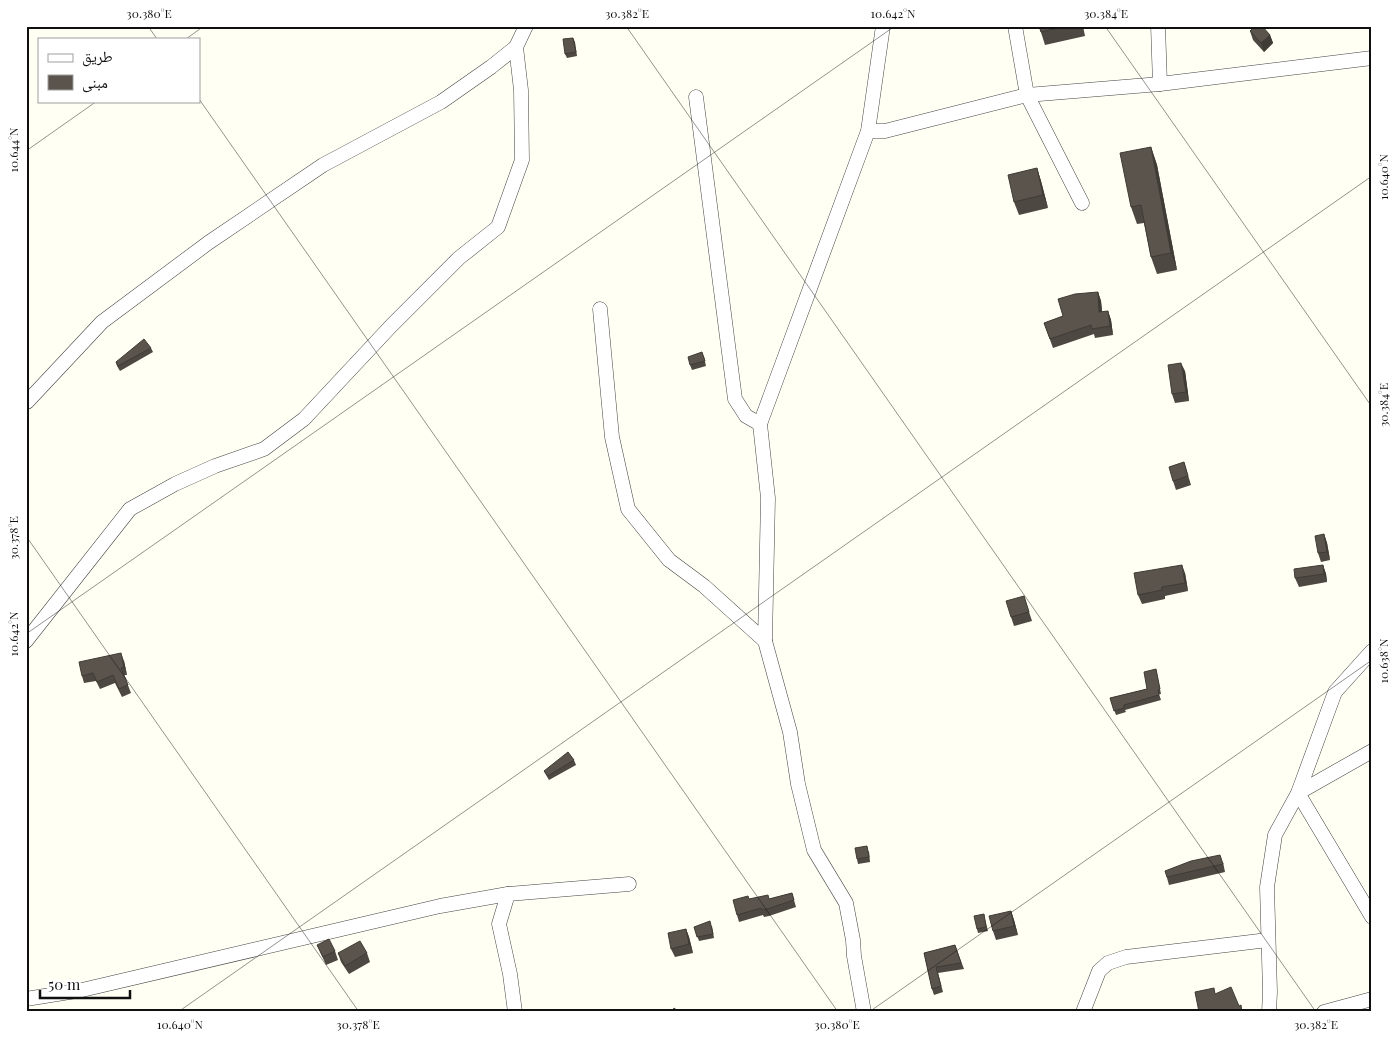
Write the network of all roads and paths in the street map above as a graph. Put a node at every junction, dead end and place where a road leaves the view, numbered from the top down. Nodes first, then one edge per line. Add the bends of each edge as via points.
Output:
1 (526, 26) edge
2 (883, 26) edge
3 (1015, 26) edge
4 (1158, 26) edge
5 (516, 47) junction
6 (1372, 58) edge
7 (1160, 84) junction
8 (1027, 95) junction
9 (696, 97) dead end
10 (868, 131) junction
11 (1082, 203) dead end
12 (600, 309) dead end
13 (27, 402) edge
14 (760, 424) junction
15 (26, 641) edge
16 (766, 641) junction
17 (1372, 651) edge
18 (1372, 751) edge
19 (1298, 793) junction
20 (629, 884) dead end
21 (508, 894) junction
22 (1372, 918) edge
23 (1268, 940) junction
24 (26, 999) edge
25 (1372, 999) edge
26 (515, 1012) edge
27 (864, 1012) edge
28 (1083, 1012) edge
29 (1270, 1012) edge
30 (1324, 1012) edge

1 - 5 street
2 - 10 street
3 - 8 street
4 - 7 street
5 - 13 street via 442,102 323,165 208,244 102,322
5 - 15 street via 522,160 498,227 459,258 304,419 264,450 215,466 130,509
6 - 7 street
7 - 8 street
8 - 10 street via 885,131
8 - 11 street
9 - 14 street via 735,399 746,416
10 - 14 street
12 - 16 street via 612,437 628,509 669,560
14 - 16 street via 768,498
16 - 27 street via 790,732 798,784 814,850 846,903
17 - 19 street via 1335,692
18 - 19 street
19 - 22 street
19 - 23 street via 1274,835 1267,887
20 - 21 street
21 - 24 street via 440,906 82,990
21 - 26 street via 499,924
23 - 28 street via 1126,957 1108,963 1099,971
23 - 29 street
25 - 30 street

